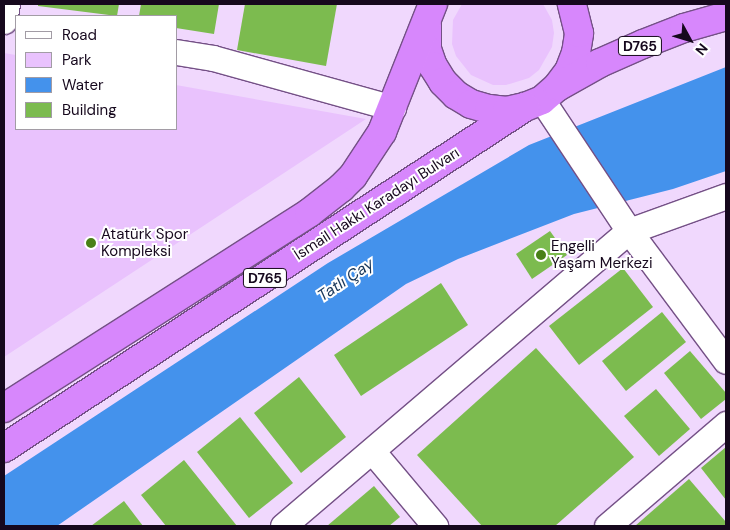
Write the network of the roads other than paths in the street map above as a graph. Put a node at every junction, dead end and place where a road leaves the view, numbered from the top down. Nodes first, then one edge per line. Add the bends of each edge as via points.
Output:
1 (6, 4) edge
2 (572, 4) edge
3 (430, 6) edge
4 (726, 16) edge
5 (4, 22) edge
6 (178, 52) edge
7 (541, 98) junction
8 (393, 108) junction
9 (726, 196) edge
10 (629, 231) junction
11 (726, 361) edge
12 (4, 408) edge
13 (726, 424) edge
14 (4, 448) edge
15 (373, 452) junction
16 (283, 526) edge
17 (435, 526) edge
18 (607, 526) edge

1 - 5 street
2 - 7 highway via 579,33 576,52 569,71
3 - 7 highway via 427,49 442,82 456,95 471,104 507,110
3 - 8 highway, D765
4 - 7 highway, İsmail Hakkı Karadayı Bulvarı / D765 via 684,28 600,63
6 - 8 street via 213,58
7 - 10 street
7 - 14 highway, İsmail Hakkı Karadayı Bulvarı / D765
8 - 12 highway, D765 via 364,162 328,200
9 - 10 street
10 - 11 street
10 - 15 street
13 - 18 street
15 - 16 street
15 - 17 street

